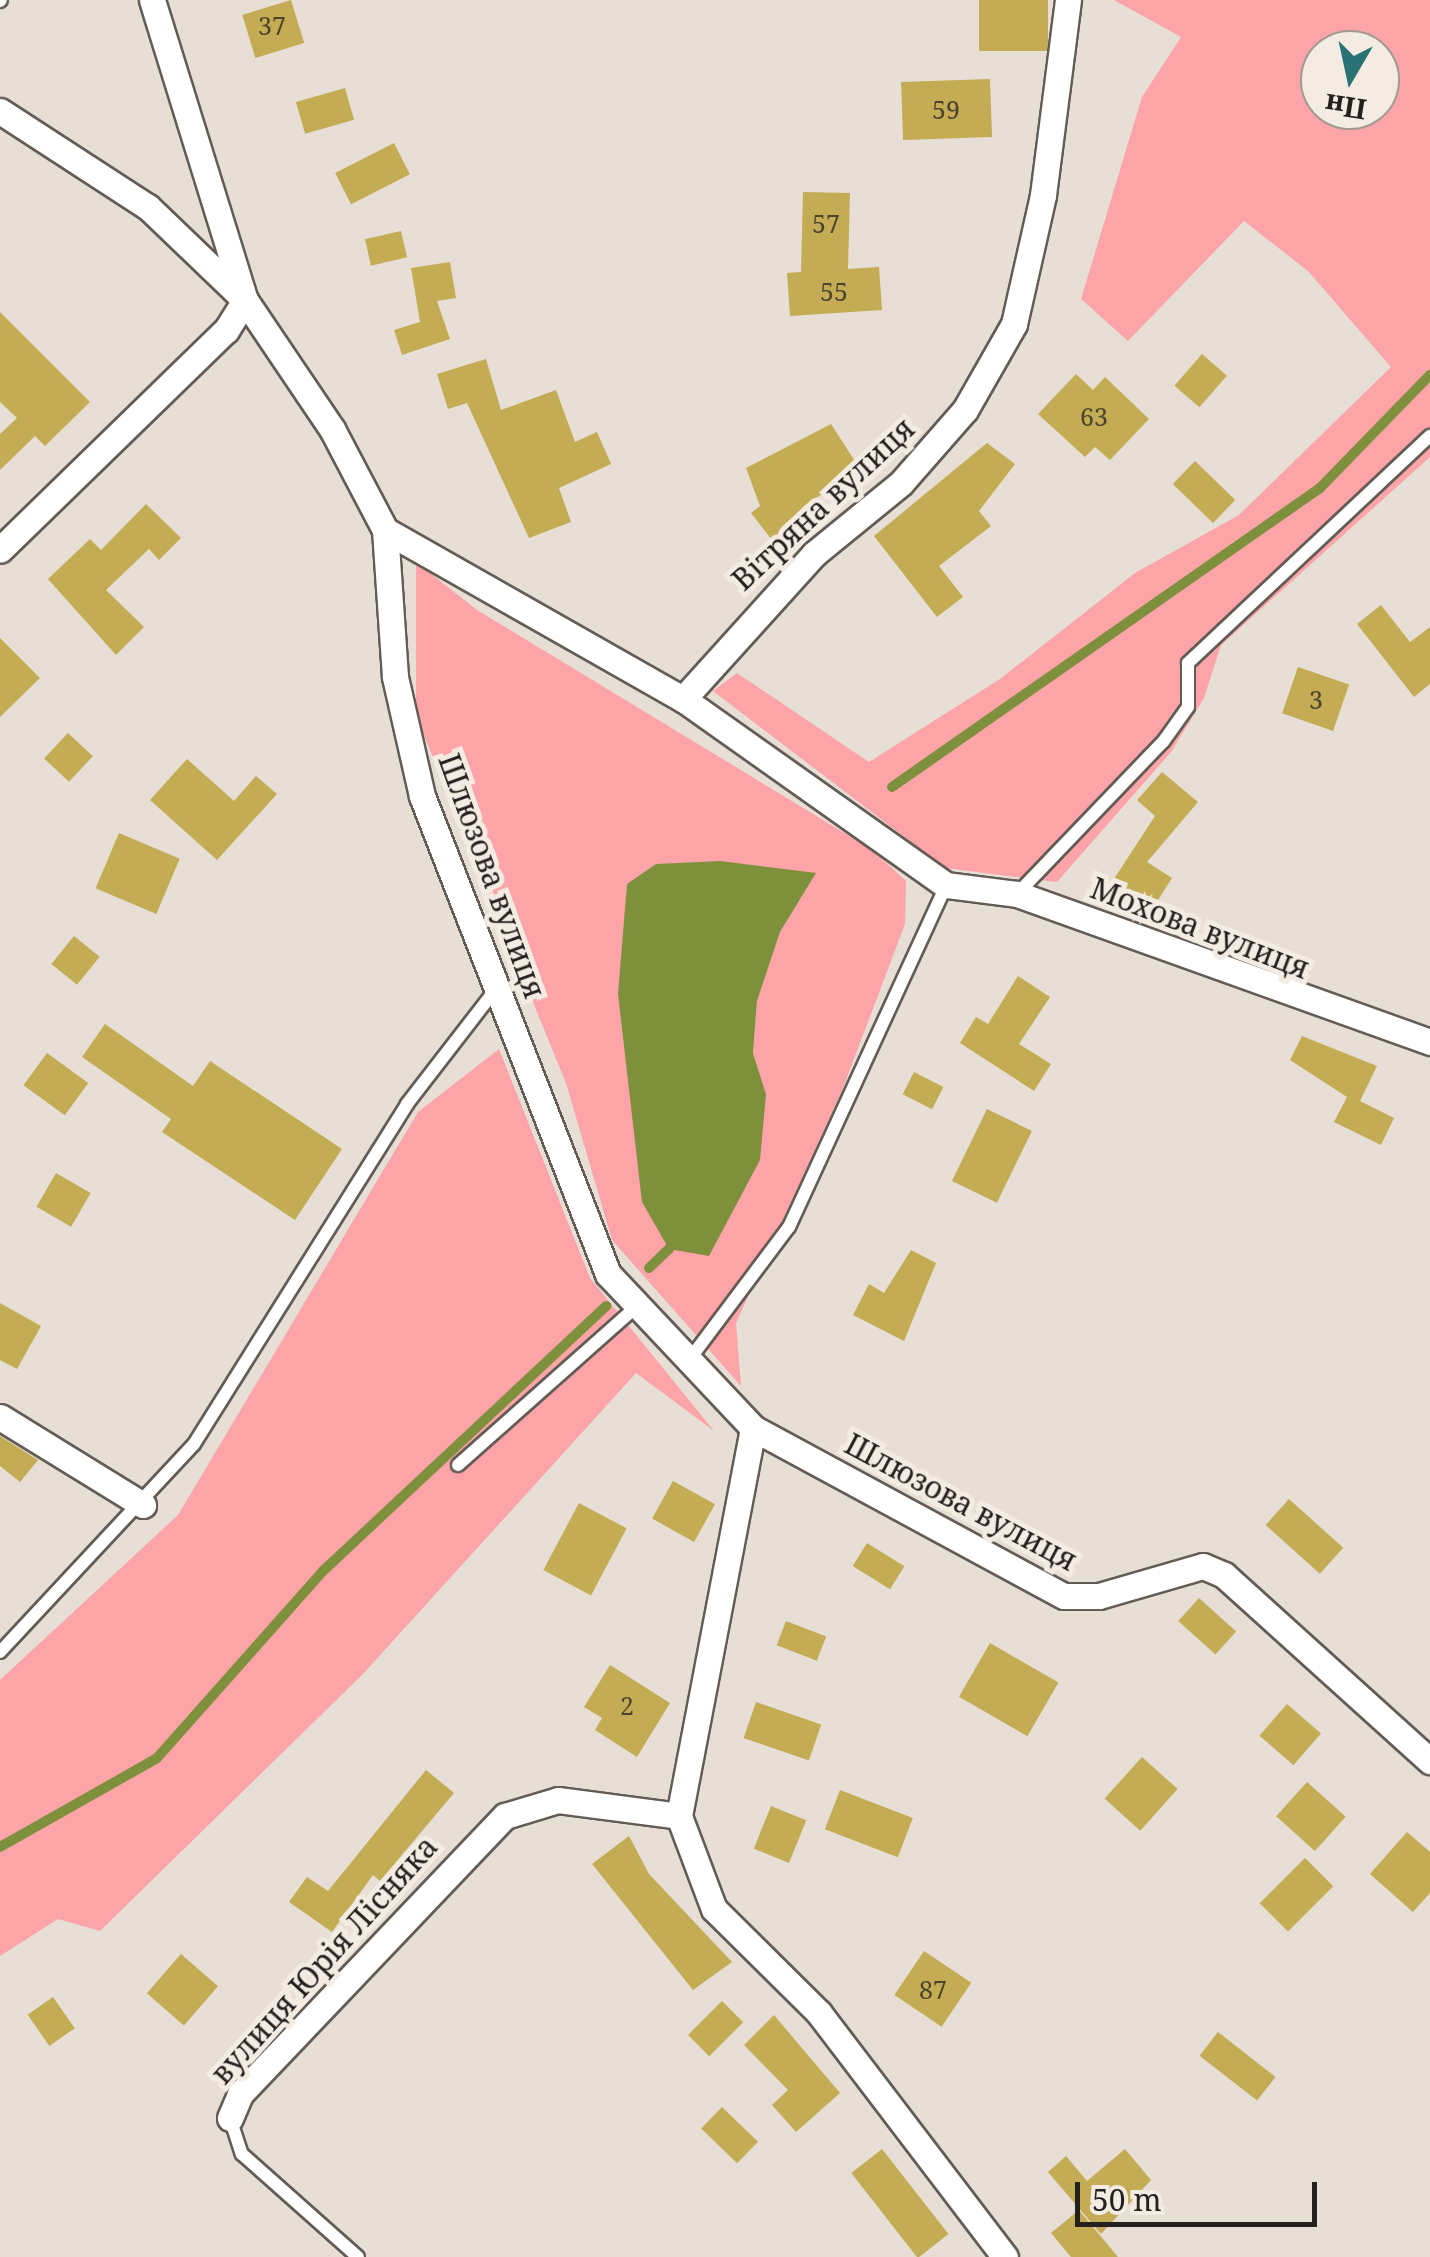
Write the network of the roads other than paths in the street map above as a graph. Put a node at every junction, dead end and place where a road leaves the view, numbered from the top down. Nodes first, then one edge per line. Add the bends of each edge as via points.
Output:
1 (152, 0) edge
2 (1068, 0) edge
3 (0, 111) edge
4 (245, 300) junction
5 (1430, 436) edge
6 (384, 530) junction
7 (0, 550) edge
8 (683, 699) junction
9 (946, 885) junction
10 (1017, 894) junction
11 (495, 990) junction
12 (1430, 1042) edge
13 (638, 1305) junction
14 (689, 1360) junction
15 (0, 1417) edge
16 (753, 1428) junction
17 (458, 1465) dead end
18 (143, 1505) junction
19 (0, 1652) edge
20 (1430, 1760) edge
21 (679, 1816) junction
22 (230, 2118) joint
23 (358, 2257) edge
24 (1005, 2257) edge

1 - 4 street, Шлюзова вулиця
2 - 8 street, Вітряна вулиця via 1043,195 1014,324 966,410 914,468 814,554
3 - 4 street via 148,208
4 - 6 street, Шлюзова вулиця via 332,429
4 - 7 street via 226,330
5 - 10 lane via 1188,662 1188,707 1163,742
6 - 8 street
6 - 11 street, Шлюзова вулиця via 395,678 422,796
8 - 9 street
9 - 10 street, Мохова вулиця
9 - 14 lane via 789,1227
10 - 12 street, Мохова вулиця
11 - 13 street, Шлюзова вулиця via 608,1274
11 - 18 lane via 406,1104 295,1294
13 - 14 street, Шлюзова вулиця
13 - 17 lane
14 - 16 street, Шлюзова вулиця
15 - 18 street
16 - 20 street, Шлюзова вулиця via 1064,1596 1099,1596 1203,1566 1224,1574
16 - 21 street
18 - 19 lane
21 - 22 street, вулиця Юрія Лісняка via 558,1800 505,1816 240,2094
21 - 24 street via 714,1909 819,2013
22 - 23 lane via 242,2154

